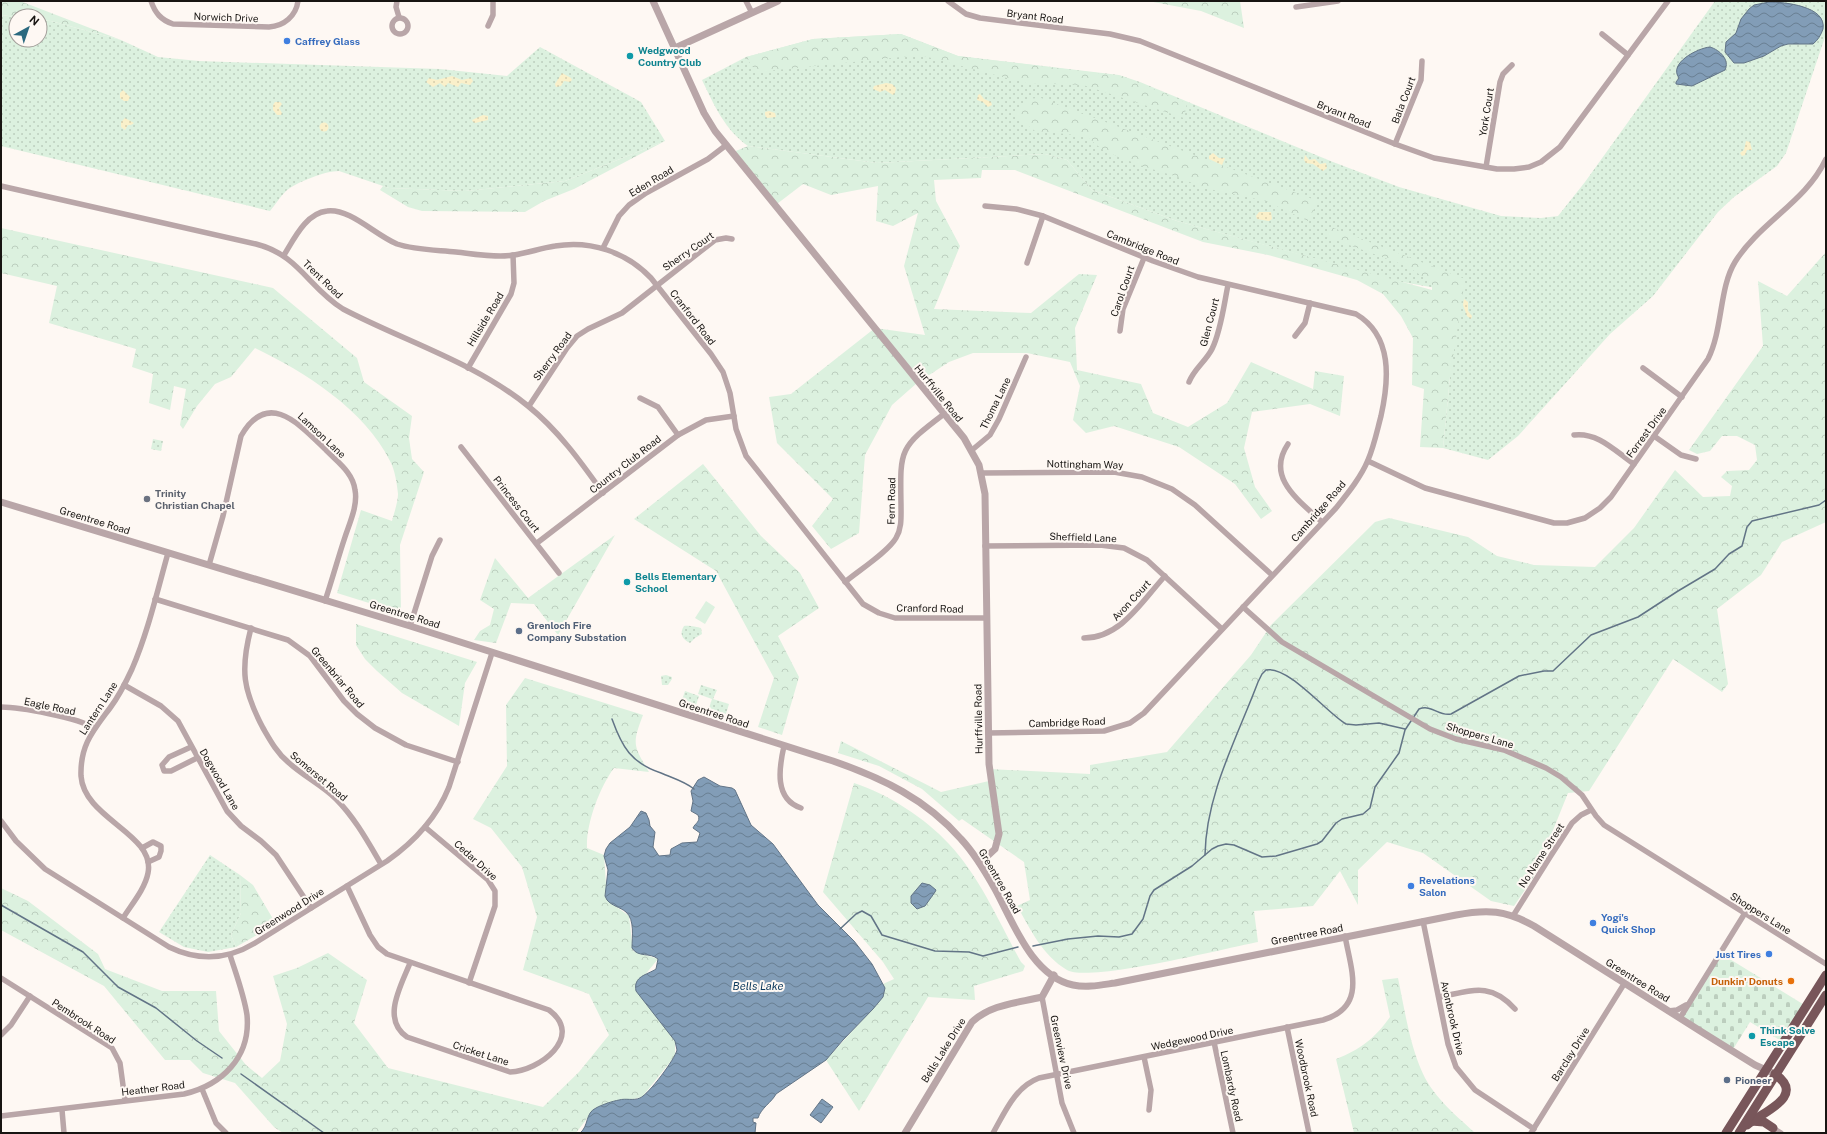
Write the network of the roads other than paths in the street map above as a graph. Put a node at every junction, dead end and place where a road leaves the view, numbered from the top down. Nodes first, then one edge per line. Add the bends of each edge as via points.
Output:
1 (151, 1) edge
2 (298, 1) edge
3 (397, 1) edge
4 (493, 1) edge
5 (653, 1) edge
6 (746, 1) edge
7 (778, 1) edge
8 (948, 1) edge
9 (1338, 1) edge
10 (1668, 1) edge
11 (1296, 7) dead end
12 (752, 13) junction
13 (398, 18) dead end
14 (488, 26) dead end
15 (1602, 34) dead end
16 (675, 48) junction
17 (1628, 55) junction
18 (1422, 61) dead end
19 (1512, 65) dead end
20 (1395, 144) junction
21 (725, 146) junction
22 (1826, 159) edge
23 (1486, 167) junction
24 (1, 186) edge
25 (985, 206) dead end
26 (1043, 216) junction
27 (732, 240) dead end
28 (603, 248) junction
29 (284, 255) junction
30 (513, 255) junction
31 (1144, 258) junction
32 (1027, 263) dead end
33 (657, 285) junction
34 (1228, 285) junction
35 (1310, 303) junction
36 (1120, 331) dead end
37 (1295, 336) dead end
38 (1026, 357) dead end
39 (468, 368) junction
40 (1643, 368) dead end
41 (1189, 382) dead end
42 (1682, 397) junction
43 (640, 398) dead end
44 (529, 406) junction
45 (944, 414) junction
46 (734, 416) junction
47 (678, 435) junction
48 (1574, 436) dead end
49 (1654, 436) junction
50 (1288, 444) dead end
51 (460, 446) dead end
52 (972, 450) junction
53 (1696, 459) dead end
54 (1368, 461) junction
55 (1634, 464) junction
56 (982, 473) junction
57 (603, 493) junction
58 (1, 502) edge
59 (1322, 522) junction
60 (440, 540) dead end
61 (537, 543) junction
62 (985, 546) junction
63 (168, 553) junction
64 (210, 565) junction
65 (559, 573) dead end
66 (1272, 575) junction
67 (1165, 576) junction
68 (845, 582) junction
69 (155, 599) junction
70 (325, 601) junction
71 (1243, 607) junction
72 (987, 618) junction
73 (410, 626) junction
74 (251, 628) junction
75 (1222, 629) junction
76 (1084, 638) dead end
77 (492, 653) junction
78 (124, 685) junction
79 (1, 707) edge
80 (94, 728) junction
81 (988, 732) junction
82 (784, 746) junction
83 (191, 747) junction
84 (197, 758) junction
85 (458, 762) junction
86 (801, 808) dead end
87 (1591, 810) junction
88 (1, 821) edge
89 (425, 827) junction
90 (142, 848) junction
91 (148, 862) junction
92 (980, 863) junction
93 (381, 864) junction
94 (347, 886) junction
95 (311, 908) junction
96 (1745, 913) junction
97 (1513, 916) junction
98 (123, 918) junction
99 (1423, 921) junction
100 (1345, 936) junction
101 (230, 955) junction
102 (410, 963) junction
103 (1826, 964) edge
104 (1054, 975) junction
105 (1826, 975) edge
106 (1, 978) edge
107 (469, 983) junction
108 (1624, 984) junction
109 (1826, 995) edge
110 (30, 996) junction
111 (1439, 997) junction
112 (1042, 998) junction
113 (1688, 1004) junction
114 (1515, 1009) dead end
115 (1668, 1010) junction
116 (1680, 1018) junction
117 (1690, 1024) junction
118 (1287, 1027) junction
119 (1, 1035) edge
120 (1214, 1042) junction
121 (1144, 1057) junction
122 (1765, 1070) junction
123 (1056, 1074) junction
124 (1775, 1074) junction
125 (202, 1089) junction
126 (125, 1100) junction
127 (1772, 1108) junction
128 (62, 1110) junction
129 (1149, 1110) dead end
130 (1, 1116) edge
131 (1752, 1121) junction
132 (1777, 1130) edge
133 (1533, 1131) edge
134 (64, 1133) edge
135 (226, 1133) edge
136 (905, 1133) edge
137 (992, 1133) edge
138 (1074, 1133) edge
139 (1232, 1133) edge
140 (1309, 1133) edge
141 (1726, 1133) edge
142 (1739, 1133) edge

1 - 2 street, Norwich Drive via 157,15 173,24 269,27 280,25 289,19
3 - 13 street
4 - 14 street via 493,15
5 - 16 street, Hurffville Road
6 - 12 street
7 - 12 street
8 - 20 street, Bryant Road via 966,14 980,18 1110,34 1140,41
9 - 11 street
10 - 17 street, Bryant Road
12 - 16 street
15 - 17 street
16 - 21 street, Hurffville Road via 706,117
17 - 23 street, Bryant Road via 1554,153 1541,162 1522,168
18 - 20 street, Bala Court via 1421,80
19 - 23 street, York Court via 1503,74 1500,82
20 - 23 street, Bryant Road via 1434,158
21 - 28 street, Eden Road via 708,159 629,205 619,216
21 - 45 street, Hurffville Road
22 - 42 street, Forrest Drive via 1807,188 1752,241 1734,263 1714,347
24 - 29 street, Trent Road via 256,244
25 - 26 street, Cambridge Road
26 - 31 street, Cambridge Road
26 - 32 street
27 - 33 street, Sherry Court via 715,240
28 - 30 street, Cranford Road via 585,244 561,245
28 - 33 street, Cranford Road via 634,263
29 - 30 street, Cranford Road via 307,221 322,212 333,210 403,246 497,256
29 - 39 street, Trent Road via 337,305
30 - 39 street, Hillside Road via 514,277 511,294
31 - 34 street, Cambridge Road via 1184,273
31 - 36 street, Carol Court via 1123,309
33 - 44 street, Sherry Road via 622,313 577,336
33 - 46 street, Cranford Road via 723,372
34 - 35 street, Cambridge Road
34 - 41 street, Glen Court via 1213,346
35 - 37 street via 1305,323
35 - 54 street, Cambridge Road via 1356,314 1372,326 1383,344 1387,370 1385,392
38 - 52 street, Thoma Lane via 990,435
39 - 44 street, Trent Road via 496,383
40 - 42 street
42 - 49 street, Forrest Drive
43 - 47 street via 658,407
44 - 57 street, Trent Road via 566,444
45 - 52 street, Hurffville Road
45 - 68 street, Fern Road via 914,438 903,453 901,523 896,539
46 - 47 street, Country Club Road via 706,420
46 - 68 street, Cranford Road via 739,441 752,464
47 - 57 street, Country Club Road
48 - 55 street via 1593,436
49 - 53 street via 1681,455
49 - 55 street, Forrest Drive
50 - 59 street via 1281,460 1284,482 1292,494
51 - 61 street, Princess Court
52 - 56 street, Hurffville Road
54 - 55 street, Forrest Drive via 1426,488 1545,522 1560,523 1580,520 1600,508
54 - 59 street, Cambridge Road via 1350,490
56 - 62 street, Hurffville Road via 985,487
56 - 66 street, Nottingham Way via 1114,472 1142,477 1172,489 1190,501
57 - 61 street, Country Club Road
58 - 63 street, Greentree Road
59 - 66 street, Cambridge Road
60 - 73 street via 432,556
61 - 65 street, Princess Court
62 - 67 street, Sheffield Lane via 1118,546 1141,556
62 - 72 street, Hurffville Road
63 - 64 street, Greentree Road
63 - 69 street, Lantern Lane
64 - 70 street, Greentree Road
64 - 70 street, Lamson Lane via 245,428 258,418 272,413 287,416 300,424 346,470 356,490 354,508
66 - 71 street, Cambridge Road
67 - 75 street, Sheffield Lane
67 - 76 street, Avon Court via 1120,626 1101,636
68 - 72 street, Cranford Road via 864,604 889,617
69 - 74 street, Greenbriar Road
69 - 78 street, Lantern Lane via 138,654
70 - 73 street, Greentree Road
71 - 75 street, Cambridge Road
71 - 87 street, Shoppers Lane via 1282,642 1409,717 1449,737 1504,750 1546,768 1582,794
72 - 81 street, Hurffville Road
73 - 77 street, Greentree Road
74 - 85 street, Greenbriar Road via 288,640 299,647 317,664 351,708 381,732 406,745
74 - 93 street, Somerset Road via 245,656 245,684 268,737 287,761 345,808
75 - 81 street, Cambridge Road via 1151,706 1130,723 1094,732
77 - 82 street, Greentree Road
77 - 85 street, Greenwood Drive
78 - 80 street, Lantern Lane
78 - 83 street, Dogwood Lane via 171,714
79 - 80 street, Eagle Road via 78,721
80 - 90 street, Lantern Lane via 83,756 81,769 84,789 89,800
81 - 92 street, Hurffville Road via 990,773 999,834 995,849
82 - 86 street via 779,779 787,799
82 - 92 street, Greentree Road via 860,770 903,791 942,819
83 - 84 street, Dogwood Lane
83 - 84 street via 165,760 162,768 164,771 171,771
84 - 95 street, Dogwood Lane via 227,811 276,856
85 - 89 street, Greenwood Drive via 442,802
87 - 96 street, Shoppers Lane via 1604,825
87 - 97 street, No Name Street via 1572,824
88 - 98 street, Greenwood Drive via 16,841 41,865
89 - 93 street, Greenwood Drive via 402,850
89 - 107 street, Cedar Drive via 488,880 495,891 495,906
90 - 91 street, Lantern Lane
90 - 91 street via 153,842 161,846 161,854
91 - 98 street via 146,879
92 - 104 street, Greentree Road via 1030,954 1038,964
93 - 94 street, Greenwood Drive
94 - 95 street, Greenwood Drive
94 - 102 street, Cricket Lane via 378,947 391,956
95 - 101 street, Greenwood Drive via 250,946
96 - 103 street, Shoppers Lane
96 - 113 street
97 - 99 street, Greentree Road via 1477,911
97 - 108 street, Greentree Road via 1543,931
98 - 101 street, Greenwood Drive via 180,952 208,958
99 - 100 street, Greentree Road
99 - 111 street, Avonbrook Drive
100 - 104 street, Greentree Road via 1098,986 1073,984
100 - 118 street, Wedgewood Drive via 1354,984 1352,995 1346,1005 1328,1018
101 - 125 street, Heather Road via 247,1015 244,1039 237,1058 228,1070
102 - 107 street, Cricket Lane
102 - 107 street, Cricket Lane via 393,1012 397,1027 407,1037 510,1072 525,1069 554,1052 560,1042 561,1030 551,1011
104 - 112 street
105 - 122 highway
106 - 110 street, Pembrook Road
108 - 115 street, Greentree Road
108 - 133 street, Barclay Drive
109 - 124 highway
110 - 119 street via 11,1026
110 - 126 street, Pembrook Road via 112,1048 120,1062
111 - 114 street via 1484,990 1498,994
111 - 133 street, Avonbrook Drive via 1450,1052 1460,1073 1480,1094
112 - 123 street, Greenview Drive
112 - 136 street, Bells Lake Drive via 994,1008 972,1022
113 - 115 street via 1677,1010
113 - 116 street
113 - 117 street via 1685,1015
115 - 116 street, Greentree Road
116 - 117 street, Greentree Road
117 - 122 street, Greentree Road
118 - 120 street, Wedgewood Drive
118 - 140 street, Woodbrook Road
120 - 121 street, Wedgewood Drive
120 - 139 street, Lombardy Road
121 - 123 street, Wedgewood Drive
121 - 129 street via 1151,1090
122 - 124 street, Greentree Road
122 - 141 highway
123 - 137 street, Wedgewood Drive via 1039,1078 1023,1087 1015,1095
123 - 138 street, Greenview Drive via 1062,1103
124 - 127 highway via 1785,1084 1786,1094 1783,1101
124 - 142 highway
125 - 126 street, Heather Road via 184,1094
125 - 135 street via 216,1123
126 - 128 street, Heather Road
127 - 131 highway
127 - 132 highway via 1770,1120
128 - 130 street, Heather Road
128 - 134 street
131 - 132 highway via 1764,1122
131 - 142 highway

